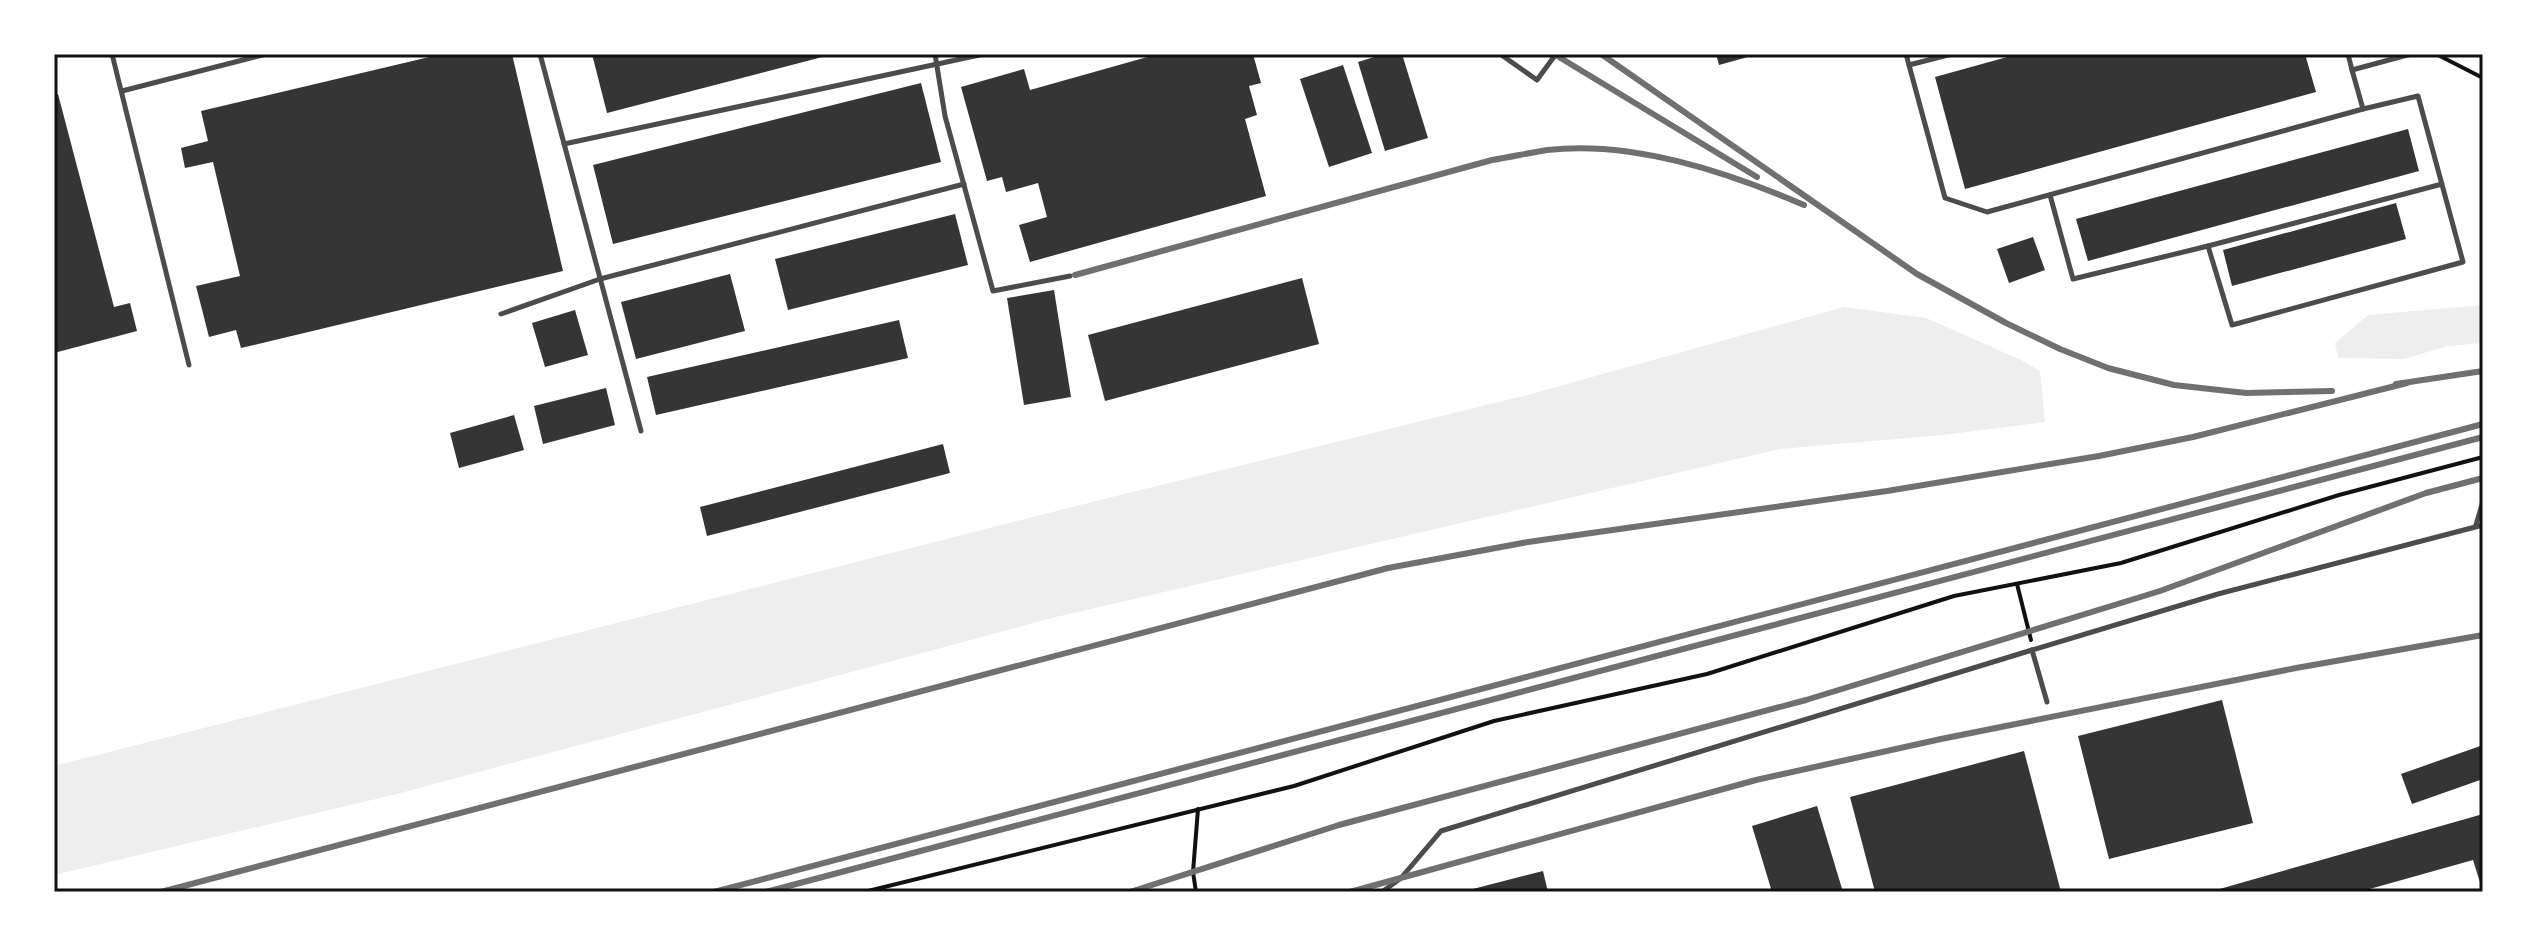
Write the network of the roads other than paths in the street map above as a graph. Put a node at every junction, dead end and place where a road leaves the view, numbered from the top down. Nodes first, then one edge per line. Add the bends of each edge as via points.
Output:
1 (112, 54) edge
2 (266, 54) edge
3 (540, 54) edge
4 (935, 54) edge
5 (984, 54) edge
6 (1500, 54) edge
7 (1556, 54) edge
8 (1906, 54) edge
9 (1952, 54) edge
10 (2348, 54) edge
11 (2411, 54) edge
12 (937, 65) junction
13 (1909, 65) junction
14 (2352, 70) junction
15 (122, 91) junction
16 (2363, 109) junction
17 (564, 144) junction
18 (964, 184) junction
19 (2442, 184) junction
20 (2050, 195) junction
21 (2208, 246) junction
22 (1070, 276) dead end
23 (600, 279) junction
24 (501, 314) dead end
25 (189, 365) dead end
26 (641, 431) dead end
27 (2483, 501) edge
28 (2480, 525) edge
29 (2032, 650) junction
30 (2047, 702) dead end
31 (1382, 892) edge

1 - 15 lane
2 - 15 lane
3 - 17 lane
4 - 12 lane
5 - 12 lane
6 - 7 lane via 1537,80
8 - 13 lane
9 - 13 lane
10 - 14 lane
11 - 14 lane
12 - 17 lane
12 - 18 lane
13 - 20 lane via 1945,198 1987,212
14 - 16 lane
15 - 25 lane
16 - 19 lane via 2418,96
16 - 20 lane
17 - 23 lane
18 - 22 lane via 993,291
18 - 23 lane
19 - 21 lane
19 - 21 lane via 2463,262 2232,325
20 - 21 lane via 2073,279
23 - 24 lane
23 - 26 lane
27 - 28 lane
28 - 29 lane
29 - 30 lane
29 - 31 lane via 1441,831

